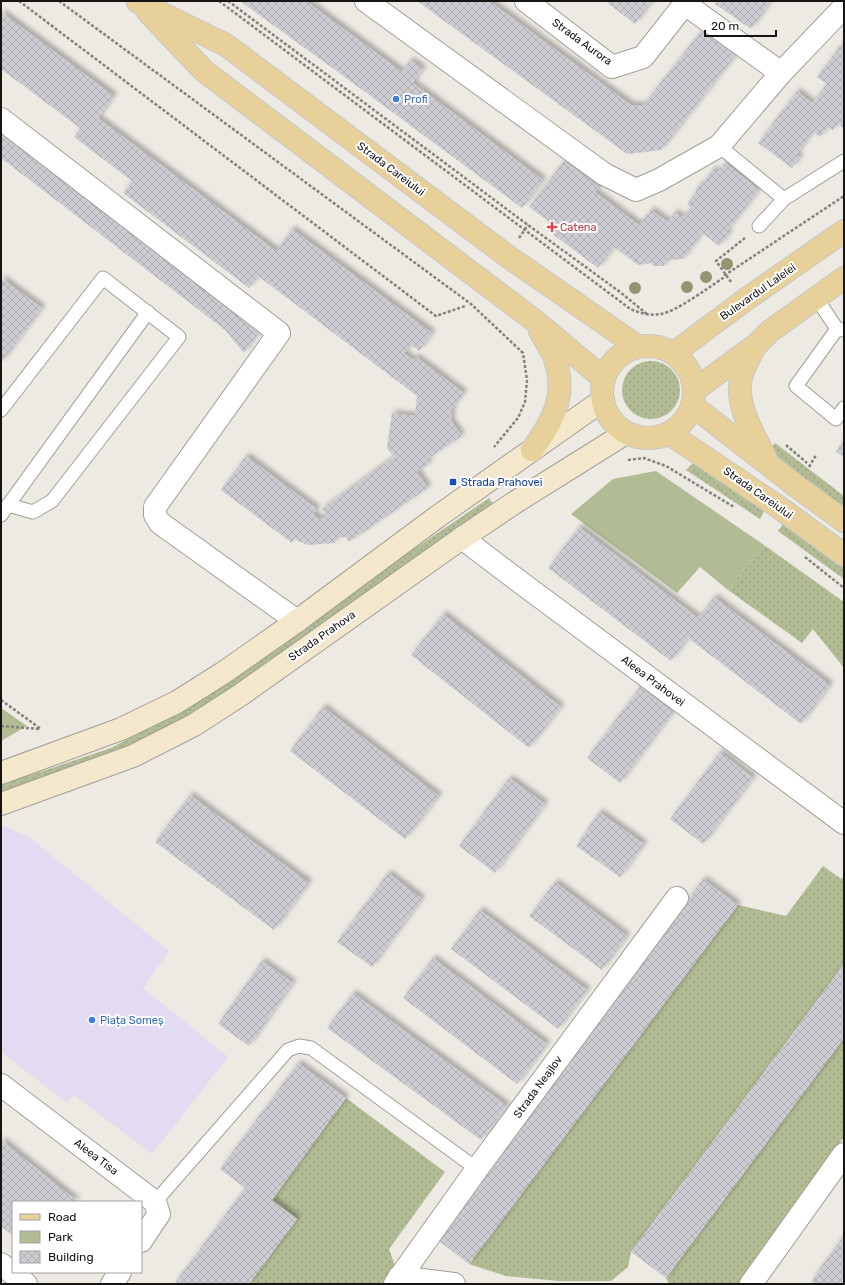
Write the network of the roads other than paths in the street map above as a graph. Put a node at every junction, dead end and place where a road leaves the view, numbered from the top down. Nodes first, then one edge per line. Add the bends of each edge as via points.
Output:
1 (366, 1) edge
2 (526, 1) edge
3 (137, 2) edge
4 (686, 2) edge
5 (844, 7) edge
6 (781, 73) junction
7 (1, 119) edge
8 (719, 146) junction
9 (844, 161) edge
10 (784, 199) junction
11 (759, 226) road end
12 (844, 232) edge
13 (844, 278) edge
14 (817, 299) junction
15 (148, 312) junction
16 (535, 322) junction
17 (840, 329) edge
18 (756, 345) junction
19 (637, 346) junction
20 (674, 353) junction
21 (603, 378) junction
22 (694, 398) junction
23 (603, 400) junction
24 (844, 408) edge
25 (1, 410) edge
26 (626, 433) junction
27 (670, 434) junction
28 (532, 450) junction
29 (768, 463) junction
30 (5, 510) edge
31 (844, 521) edge
32 (462, 538) junction
33 (844, 555) edge
34 (297, 621) junction
35 (1, 773) edge
36 (1, 804) edge
37 (844, 824) edge
38 (677, 898) dead end
39 (1, 1085) edge
40 (844, 1154) edge
41 (477, 1169) junction
42 (155, 1202) junction
43 (142, 1240) edge
44 (1, 1264) edge
45 (12, 1273) edge
46 (12, 1273) edge
47 (119, 1273) edge
48 (397, 1281) edge
49 (26, 1284) edge
50 (112, 1284) edge
51 (454, 1284) edge
52 (751, 1284) edge

1 - 8 street via 604,174 636,190
2 - 4 street, Strada Aurora via 612,67 643,57
3 - 16 main road, Strada Careiului via 204,71
3 - 19 main road, Strada Careiului via 226,45 506,255
4 - 6 street
5 - 6 street
6 - 8 street
7 - 34 street via 279,333 155,507 155,516 160,523
8 - 10 lane
9 - 10 lane
10 - 11 lane
12 - 20 main road, Bulevardul Lalelei via 745,300
13 - 14 main road
14 - 17 lane
14 - 18 main road via 769,332
15 - 25 lane via 103,278
15 - 30 lane
15 - 30 lane via 179,337 52,501 33,512
16 - 21 main road, Strada Careiului
16 - 28 main road via 554,356 559,376 559,396 554,416
17 - 24 lane via 796,386 836,419
18 - 22 main road
18 - 29 main road via 742,374 740,401
19 - 20 main road via 653,346
19 - 21 main road via 623,352 611,364
20 - 22 main road via 689,370
21 - 23 main road
22 - 27 main road via 690,413 682,425
22 - 29 main road
23 - 26 main road via 604,409 613,423
23 - 28 street
26 - 27 main road via 641,438 656,438
26 - 32 street, Strada Prahova
27 - 33 main road, Strada Careiului via 780,508
28 - 34 street
29 - 31 main road
32 - 36 street, Strada Prahova via 194,725 133,756
32 - 37 street, Aleea Prahovei
34 - 35 street via 177,702 121,729
38 - 41 street, Strada Neajlov
39 - 42 street, Aleea Tisa
40 - 52 street
41 - 42 lane via 311,1048 299,1046 288,1050
41 - 48 street, Strada Neajlov
42 - 43 street via 159,1214
44 - 46 street
45 - 49 street
47 - 50 street
48 - 51 street, Strada Neajlov

